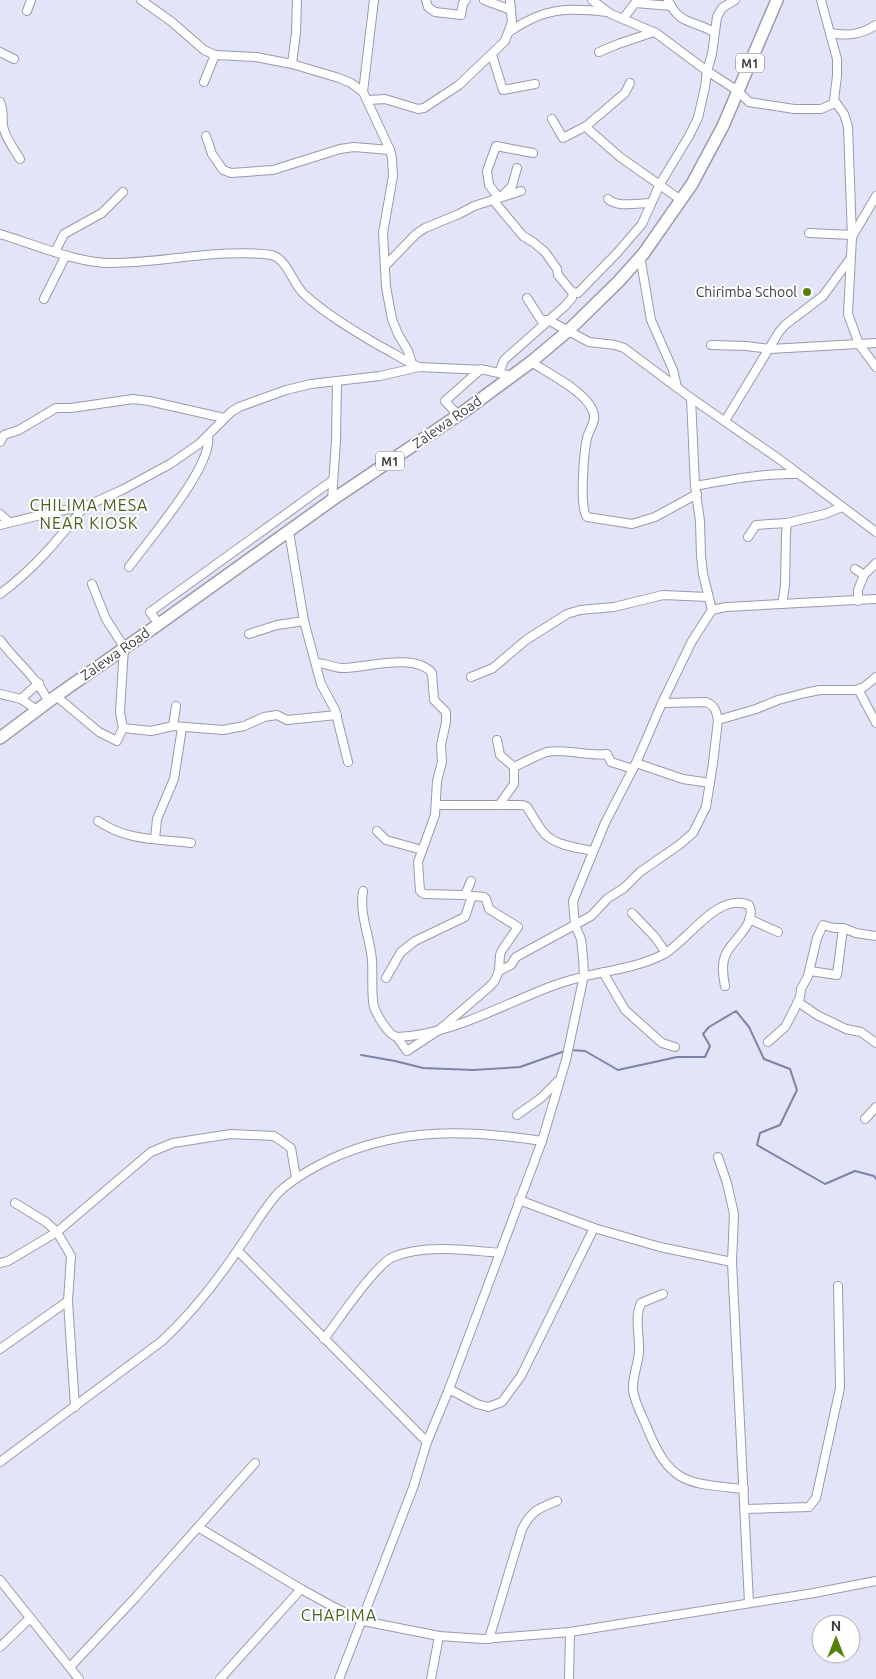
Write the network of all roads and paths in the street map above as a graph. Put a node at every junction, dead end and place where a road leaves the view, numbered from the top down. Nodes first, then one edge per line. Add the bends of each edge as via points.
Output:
1 (31, 0) edge
2 (141, 0) edge
3 (297, 0) edge
4 (374, 0) edge
5 (426, 0) edge
6 (466, 0) edge
7 (484, 0) edge
8 (510, 0) edge
9 (592, 0) edge
10 (735, 0) edge
11 (777, 0) edge
12 (821, 0) edge
13 (669, 3) edge
14 (511, 10) junction
15 (27, 11) dead end
16 (609, 12) junction
17 (623, 19) junction
18 (876, 25) edge
19 (509, 32) junction
20 (654, 32) junction
21 (714, 32) junction
22 (830, 33) junction
23 (0, 52) edge
24 (599, 52) dead end
25 (215, 55) junction
26 (492, 55) junction
27 (14, 59) dead end
28 (292, 64) junction
29 (707, 71) junction
30 (204, 82) dead end
31 (630, 83) dead end
32 (535, 84) dead end
33 (738, 91) junction
34 (363, 92) junction
35 (368, 100) junction
36 (0, 102) edge
37 (835, 103) junction
38 (552, 119) dead end
39 (588, 125) junction
40 (206, 136) dead end
41 (390, 150) junction
42 (533, 153) dead end
43 (20, 159) dead end
44 (517, 168) dead end
45 (660, 184) junction
46 (521, 191) dead end
47 (123, 192) dead end
48 (876, 196) edge
49 (498, 198) junction
50 (608, 199) dead end
51 (681, 200) junction
52 (650, 204) junction
53 (809, 233) dead end
54 (0, 234) edge
55 (852, 236) junction
56 (55, 252) junction
57 (66, 255) junction
58 (640, 256) junction
59 (850, 259) junction
60 (386, 265) junction
61 (573, 293) junction
62 (527, 298) dead end
63 (44, 299) dead end
64 (548, 320) junction
65 (569, 330) junction
66 (876, 343) edge
67 (859, 344) junction
68 (712, 345) dead end
69 (770, 349) junction
70 (531, 362) junction
71 (416, 365) junction
72 (876, 367) edge
73 (481, 369) junction
74 (499, 373) junction
75 (512, 376) junction
76 (337, 382) junction
77 (677, 387) junction
78 (691, 398) junction
79 (458, 415) junction
80 (224, 418) junction
81 (725, 421) junction
82 (208, 438) junction
83 (0, 442) edge
84 (781, 474) junction
85 (796, 474) junction
86 (333, 480) junction
87 (766, 480) dead end
88 (695, 486) junction
89 (697, 494) junction
90 (332, 500) junction
91 (842, 506) junction
92 (84, 507) junction
93 (0, 514) edge
94 (9, 522) junction
95 (788, 523) junction
96 (0, 525) edge
97 (289, 532) junction
98 (876, 532) edge
99 (748, 537) dead end
100 (876, 563) edge
101 (129, 567) dead end
102 (855, 569) dead end
103 (864, 575) junction
104 (92, 584) dead end
105 (0, 594) edge
106 (708, 596) junction
107 (874, 599) dead end
108 (858, 601) junction
109 (782, 604) junction
110 (712, 610) junction
111 (304, 620) junction
112 (159, 624) junction
113 (249, 634) dead end
114 (0, 640) edge
115 (124, 647) junction
116 (316, 663) junction
117 (471, 677) dead end
118 (876, 677) edge
119 (39, 683) junction
120 (858, 689) junction
121 (0, 694) edge
122 (52, 698) junction
123 (21, 699) junction
124 (662, 703) junction
125 (176, 706) dead end
126 (37, 710) junction
127 (336, 715) junction
128 (718, 720) junction
129 (876, 723) edge
130 (173, 726) junction
131 (123, 728) junction
132 (182, 728) junction
133 (0, 738) edge
134 (496, 740) dead end
135 (348, 762) dead end
136 (634, 766) junction
137 (514, 767) junction
138 (710, 783) junction
139 (436, 805) junction
140 (499, 805) junction
141 (98, 821) dead end
142 (377, 831) dead end
143 (155, 839) junction
144 (191, 843) dead end
145 (422, 850) junction
146 (593, 851) junction
147 (471, 881) dead end
148 (363, 891) dead end
149 (468, 895) junction
150 (632, 913) dead end
151 (749, 919) junction
152 (575, 925) junction
153 (843, 928) junction
154 (778, 932) dead end
155 (876, 933) edge
156 (666, 953) junction
157 (499, 971) junction
158 (810, 971) junction
159 (603, 972) junction
160 (584, 975) junction
161 (386, 978) dead end
162 (725, 986) dead end
163 (798, 1002) junction
164 (439, 1030) junction
165 (397, 1037) junction
166 (768, 1042) dead end
167 (876, 1044) edge
168 (675, 1047) dead end
169 (560, 1079) junction
170 (876, 1107) edge
171 (518, 1115) dead end
172 (865, 1119) dead end
173 (542, 1141) junction
174 (718, 1157) dead end
175 (296, 1178) junction
176 (519, 1200) junction
177 (15, 1203) dead end
178 (594, 1228) junction
179 (57, 1232) junction
180 (238, 1251) junction
181 (500, 1253) junction
182 (732, 1262) junction
183 (0, 1263) edge
184 (838, 1286) dead end
185 (663, 1294) dead end
186 (68, 1301) junction
187 (324, 1339) junction
188 (0, 1349) edge
189 (449, 1389) junction
190 (75, 1407) junction
191 (427, 1442) junction
192 (0, 1462) edge
193 (255, 1463) dead end
194 (744, 1489) junction
195 (557, 1501) dead end
196 (745, 1509) junction
197 (198, 1527) junction
198 (0, 1580) edge
199 (876, 1581) edge
200 (301, 1589) junction
201 (749, 1603) junction
202 (30, 1618) junction
203 (363, 1620) junction
204 (570, 1632) junction
205 (439, 1636) junction
206 (489, 1639) junction
207 (0, 1647) edge
208 (70, 1667) junction
209 (79, 1679) edge
210 (220, 1679) edge
211 (339, 1679) edge
212 (431, 1679) edge
213 (569, 1679) edge

1 - 15 street
2 - 25 street via 204,50
3 - 28 street
4 - 34 street
5 - 6 street via 428,7 435,12 461,15
7 - 14 street
8 - 14 street
9 - 16 street
10 - 21 street via 720,12
11 - 33 highway, Zalewa Road / M1
12 - 22 street
13 - 17 street via 635,3
13 - 21 street via 684,20
14 - 19 street
16 - 17 street
16 - 19 street via 560,9 538,15
17 - 20 street
18 - 22 street via 866,32 849,36
19 - 26 street
20 - 24 street
20 - 29 street
21 - 29 street
22 - 37 street via 837,60
23 - 27 street
25 - 28 street via 256,57
25 - 30 street
26 - 32 street via 503,90
26 - 35 street via 459,85 424,108 385,99
28 - 34 street via 339,78
29 - 33 street
29 - 45 street via 698,118
31 - 39 street via 625,93
33 - 37 street via 749,102 794,108 821,109
33 - 51 highway, Zalewa Road / M1 via 711,150
34 - 35 street
35 - 41 street
36 - 43 street via 3,126
37 - 55 street via 844,114 848,127
38 - 39 street via 563,138
39 - 45 street via 588,130
40 - 41 street via 212,154 223,170 231,174 273,170 340,149
41 - 60 street via 393,176 383,233
42 - 49 street via 496,146 487,172 489,185
44 - 49 street via 512,186
45 - 51 street
45 - 52 street
46 - 49 street
47 - 56 street via 102,213 64,234
48 - 55 street
49 - 60 street via 416,234
49 - 61 street via 523,236 545,252
50 - 52 street via 624,204
51 - 58 highway, Zalewa Road / M1
52 - 61 street via 634,234 578,293
53 - 55 street
54 - 56 street
55 - 59 street
56 - 57 street
57 - 63 street
57 - 71 street via 109,263 230,254 272,255 278,257 303,294 318,306
58 - 65 highway, Zalewa Road / M1
58 - 77 street via 649,314
59 - 67 street via 848,314
59 - 69 street via 823,296 785,325
60 - 71 street via 392,319
61 - 64 street via 565,306
62 - 64 street via 541,320
64 - 65 street
64 - 74 street via 504,360
65 - 70 highway, Zalewa Road / M1
65 - 77 street via 589,342 624,348
66 - 67 street
67 - 69 street
67 - 72 street
68 - 69 street
69 - 81 street
70 - 75 highway, Zalewa Road / M1
70 - 89 street via 581,396 595,417 587,438 583,482 583,509 587,517 632,524 655,517
71 - 73 street
71 - 76 street via 398,373
73 - 74 street
73 - 79 street via 445,401
74 - 75 street
75 - 79 highway, Zalewa Road / M1
76 - 80 street via 303,386 258,398
76 - 86 street
77 - 78 street
78 - 81 street
78 - 88 street
79 - 90 highway, Zalewa Road / M1
80 - 82 street
80 - 83 street via 133,399 56,408 4,435
81 - 85 street
82 - 92 street via 170,464
82 - 101 street via 207,452 190,483
84 - 85 street
84 - 87 street
84 - 88 street
85 - 91 street
86 - 90 street
86 - 112 street via 150,612
88 - 89 street
89 - 106 street via 701,556
90 - 97 highway, Zalewa Road / M1
91 - 95 street via 825,514
91 - 98 street
92 - 94 street
92 - 105 street via 53,547
93 - 94 street
94 - 96 street
95 - 99 street via 756,525
95 - 109 street
97 - 111 street
97 - 112 highway, Zalewa Road / M1
100 - 103 street
102 - 103 street
103 - 108 street
104 - 115 street via 106,619
106 - 110 street
106 - 117 street via 663,595 566,614 526,640 493,668
107 - 108 street
108 - 109 street
109 - 110 street
110 - 124 street via 692,641
111 - 113 street
111 - 116 street
112 - 115 highway, Zalewa Road / M1
114 - 119 street
115 - 122 highway, Zalewa Road / M1
115 - 131 street via 120,712
116 - 127 street via 321,684
116 - 139 street via 339,668 408,663 429,668 434,700 446,712
118 - 120 street
119 - 122 street
119 - 123 street
120 - 128 street via 805,693
120 - 129 street
121 - 123 street
122 - 126 highway, Zalewa Road / M1
122 - 131 street via 117,741
123 - 126 street
124 - 128 street via 706,702 716,709
124 - 136 street
125 - 130 street
126 - 133 highway, Zalewa Road / M1
127 - 132 street via 287,720 278,716 264,717 244,726 223,730
127 - 135 street
128 - 138 street
130 - 131 street via 151,731
130 - 132 street
132 - 143 street via 174,780 157,819
134 - 137 street via 500,755
136 - 137 street via 610,762 607,754 563,751 546,752
136 - 138 street
136 - 146 street
137 - 140 street via 514,784
138 - 152 street via 706,807 692,833 608,898 591,916
139 - 140 street
139 - 145 street via 434,821
140 - 146 street via 523,805 546,836
141 - 143 street via 127,836
142 - 145 street via 386,840
143 - 144 street
145 - 149 street via 418,862 421,893
146 - 152 street via 573,901
147 - 149 street
148 - 165 street via 362,913 372,959 374,1004 389,1033
149 - 157 street via 484,897 489,908 518,927 500,955
149 - 161 street via 464,917 415,941 401,952
150 - 156 street via 656,937
151 - 154 street
151 - 156 street via 749,905 725,905
151 - 162 street via 726,953
152 - 157 street via 516,957 511,965
152 - 160 street
153 - 155 street via 856,933
153 - 158 street via 822,925
153 - 158 street via 837,975
156 - 159 street via 639,964
157 - 164 street via 488,988
158 - 163 street
159 - 160 street
159 - 168 street via 625,1010 662,1044
160 - 164 street
160 - 169 street
163 - 166 street via 785,1026
163 - 167 street via 839,1026 861,1032
164 - 165 street
164 - 165 street via 406,1051
169 - 171 street via 542,1098
169 - 173 street
170 - 172 street
173 - 175 street via 457,1132 399,1137 338,1156
173 - 176 street
174 - 182 street via 734,1214
175 - 179 street via 291,1148 274,1136 231,1134 173,1143 141,1159
175 - 180 street via 278,1193
176 - 178 street
176 - 181 street
177 - 179 street
178 - 182 street via 660,1247
178 - 189 street via 521,1376 502,1402 488,1407
179 - 183 street
179 - 186 street via 71,1256
180 - 187 street
180 - 190 street via 184,1321
181 - 187 street via 418,1250 392,1258 371,1277
181 - 189 street
182 - 194 street
184 - 196 street via 840,1388 816,1498 809,1507
185 - 194 street via 641,1303 637,1311 639,1353 633,1384 636,1401 657,1452 666,1465 686,1480
186 - 188 street
186 - 190 street
187 - 191 street
189 - 191 street
190 - 192 street
191 - 203 street
193 - 197 street
194 - 196 street
195 - 206 street via 536,1510 522,1529
196 - 201 street
197 - 200 street
197 - 208 street
198 - 202 street
199 - 201 street
200 - 203 street
200 - 210 street
201 - 204 street
202 - 207 street
202 - 208 street
203 - 205 street
203 - 211 street
204 - 206 street
204 - 213 street
205 - 206 street
205 - 212 street
208 - 209 street

